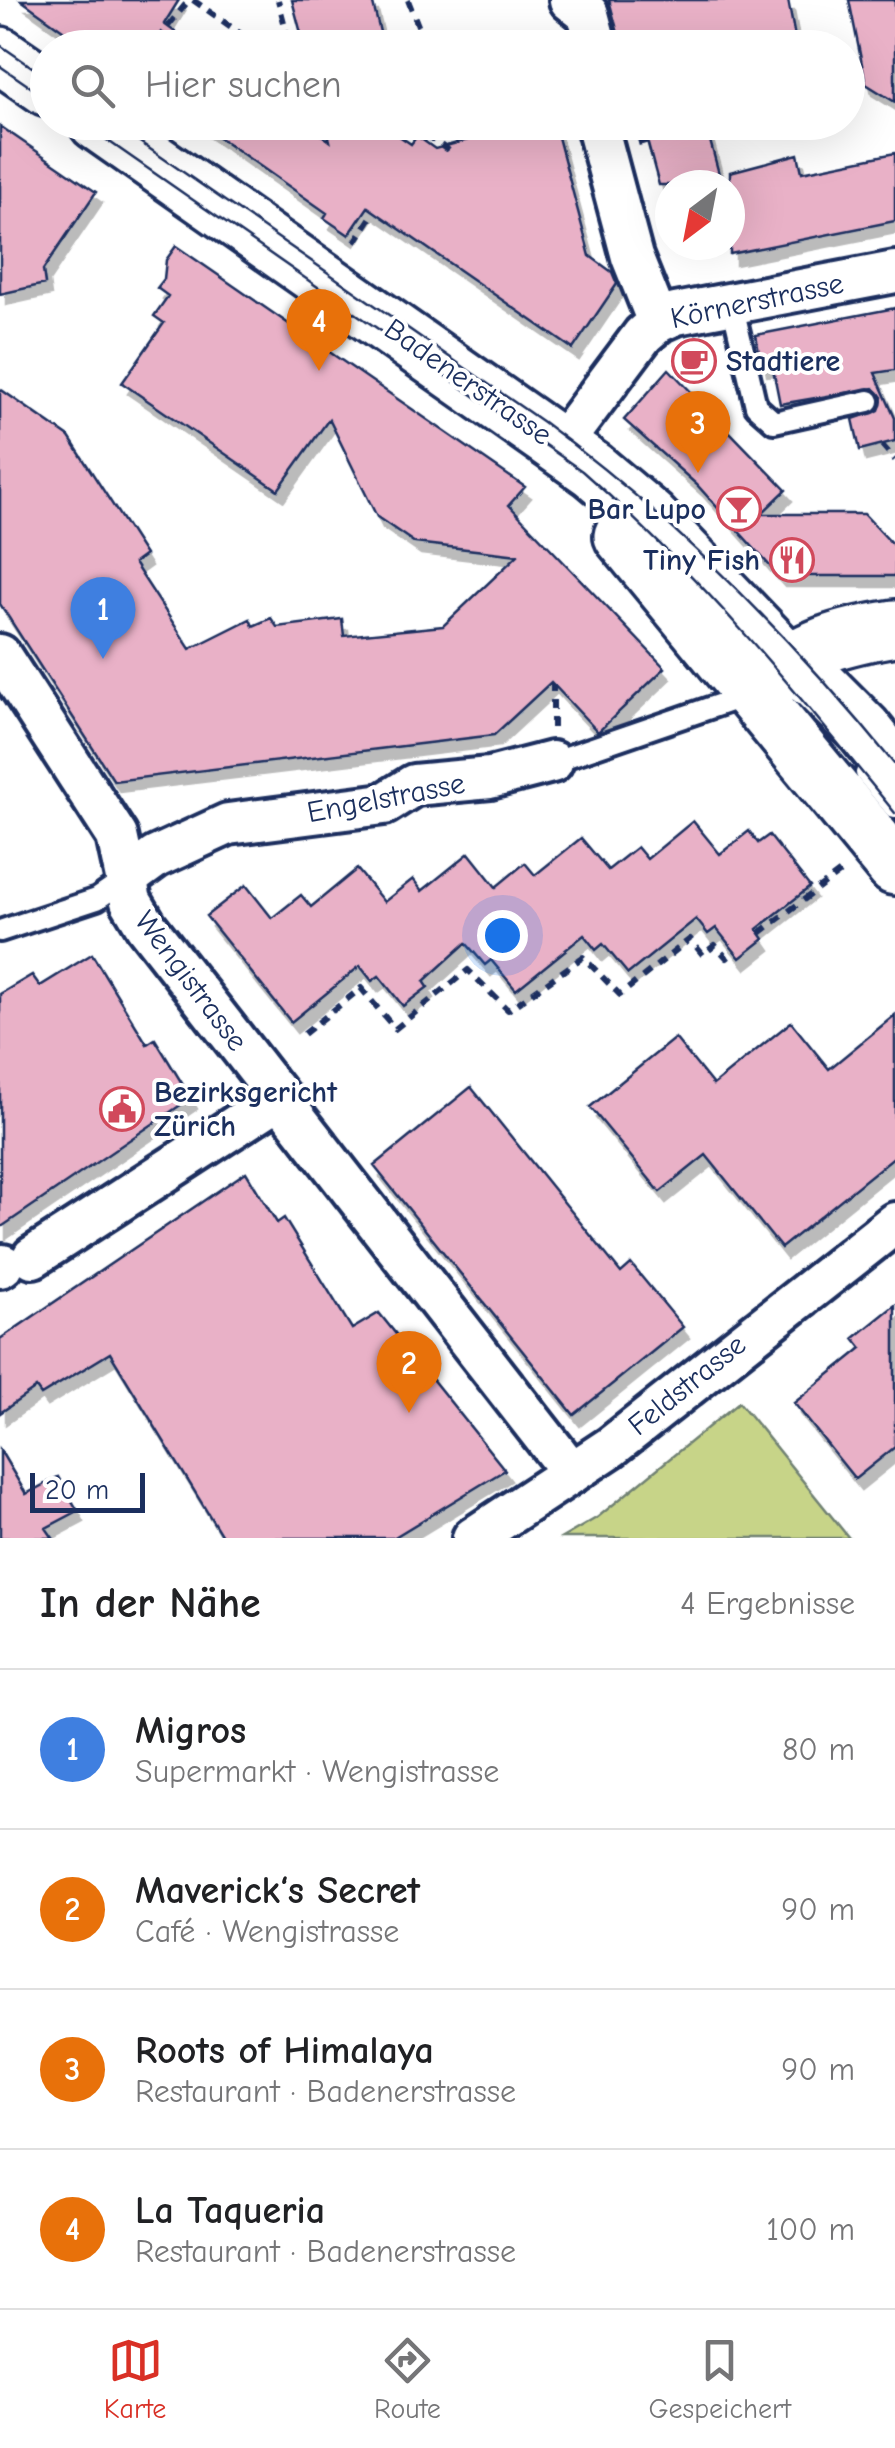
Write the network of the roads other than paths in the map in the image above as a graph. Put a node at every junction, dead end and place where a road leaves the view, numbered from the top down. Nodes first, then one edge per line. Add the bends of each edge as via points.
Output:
1 (570, 0) edge
2 (593, 30) edge
3 (0, 55) edge
4 (30, 76) edge
5 (123, 140) edge
6 (601, 140) edge
7 (895, 272) edge
8 (732, 303) junction
9 (658, 322) junction
10 (869, 402) dead end
11 (576, 458) junction
12 (895, 628) edge
13 (0, 654) edge
14 (755, 684) junction
15 (825, 720) dead end
16 (552, 762) joint
17 (874, 764) edge
18 (895, 808) edge
19 (873, 865) edge
20 (126, 879) junction
21 (0, 932) edge
22 (279, 1098) junction
23 (895, 1224) edge
24 (12, 1263) edge
25 (572, 1473) junction
26 (473, 1538) edge

1 - 2 street via 588,14
3 - 4 street
5 - 11 street, Badenerstrasse
6 - 9 street via 632,257
7 - 8 street, Körnerstrasse
8 - 9 street, Körnerstrasse
8 - 10 lane via 756,406 774,422
9 - 11 street, Körnerstrasse via 643,335
11 - 14 street, Badenerstrasse via 650,518
12 - 14 street via 840,637
13 - 20 street, Wengistrasse via 117,836
14 - 15 lane, Badenerstrasse
14 - 16 lane, Engelstrasse
14 - 17 street, Badenerstrasse via 818,684 864,730
14 - 19 street, Badenerstrasse
16 - 20 street, Engelstrasse via 490,778 414,785 384,804 228,824 156,856
17 - 18 lane, Badenerstrasse
20 - 21 lane, Engelstrasse via 97,899
20 - 22 street, Wengistrasse via 146,926
22 - 24 street
22 - 25 street, Wengistrasse
23 - 25 street, Feldstrasse
25 - 26 street, Feldstrasse

